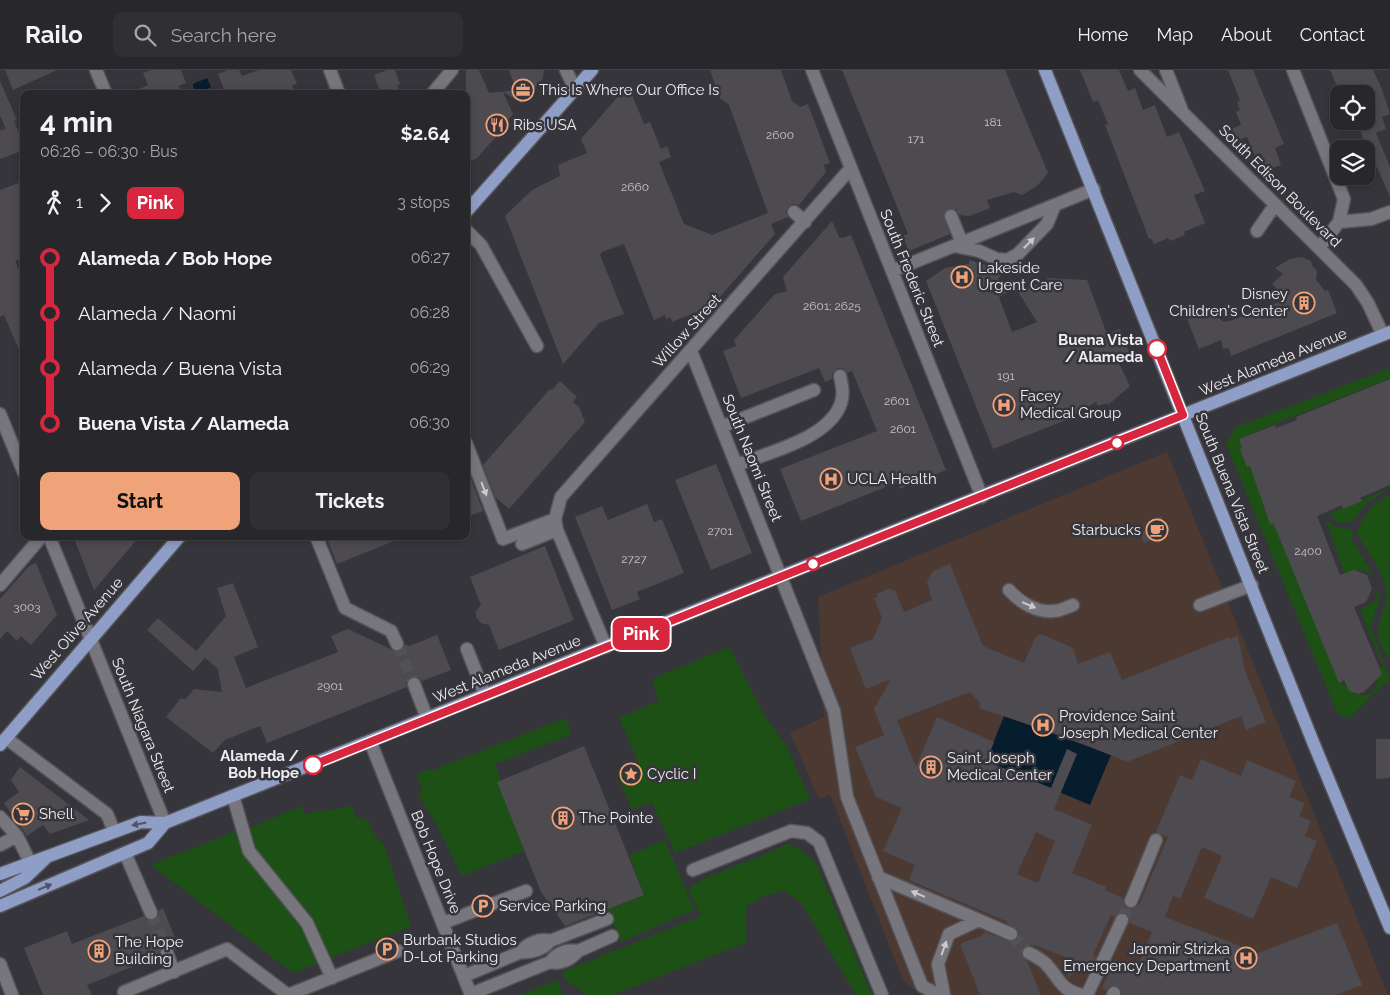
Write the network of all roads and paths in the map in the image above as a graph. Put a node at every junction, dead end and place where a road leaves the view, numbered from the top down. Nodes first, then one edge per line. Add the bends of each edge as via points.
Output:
1 (96, 70) edge
2 (330, 70) edge
3 (452, 70) edge
4 (566, 70) edge
5 (592, 70) edge
6 (812, 70) edge
7 (1045, 70) edge
8 (1140, 70) edge
9 (1166, 70) edge
10 (1293, 70) edge
11 (575, 89) junction
12 (104, 90) edge
13 (338, 90) edge
14 (435, 90) edge
15 (1183, 112) junction
16 (851, 168) junction
17 (1094, 189) junction
18 (1275, 204) junction
19 (1055, 205) junction
20 (470, 207) edge
21 (794, 212) dead end
22 (1390, 212) edge
23 (951, 216) dead end
24 (805, 222) junction
25 (1339, 222) junction
26 (1256, 230) dead end
27 (470, 234) edge
28 (958, 245) junction
29 (1319, 248) junction
30 (892, 271) junction
31 (1386, 334) edge
32 (537, 346) dead end
33 (691, 351) junction
34 (840, 376) dead end
35 (814, 390) dead end
36 (0, 414) edge
37 (1183, 415) junction
38 (721, 427) junction
39 (470, 453) edge
40 (20, 463) edge
41 (737, 465) junction
42 (982, 497) junction
43 (556, 525) junction
44 (39, 540) edge
45 (51, 540) edge
46 (177, 540) edge
47 (317, 540) edge
48 (522, 544) dead end
49 (782, 577) junction
50 (0, 585) edge
51 (1252, 585) junction
52 (1009, 590) dead end
53 (1200, 604) dead end
54 (1072, 605) dead end
55 (91, 638) junction
56 (397, 644) tunnel mouth
57 (606, 648) junction
58 (467, 649) dead end
59 (414, 684) tunnel mouth
60 (485, 695) junction
61 (428, 718) junction
62 (3, 741) edge
63 (370, 742) junction
64 (233, 796) junction
65 (0, 817) edge
66 (165, 823) junction
67 (114, 831) junction
68 (17, 836) junction
69 (1156, 840) dead end
70 (0, 845) edge
71 (125, 853) junction
72 (48, 856) junction
73 (30, 862) junction
74 (693, 870) dead end
75 (0, 874) edge
76 (878, 877) junction
77 (0, 891) edge
78 (526, 891) dead end
79 (1131, 901) tunnel mouth
80 (0, 906) edge
81 (151, 914) tunnel mouth
82 (606, 919) dead end
83 (978, 920) junction
84 (1122, 920) tunnel mouth
85 (443, 923) junction
86 (1390, 928) edge
87 (1012, 934) tunnel mouth
88 (612, 936) dead end
89 (398, 951) dead end
90 (167, 953) tunnel mouth
91 (1029, 953) tunnel mouth
92 (0, 964) edge
93 (174, 972) junction
94 (464, 976) junction
95 (332, 978) junction
96 (124, 992) dead end
97 (471, 994) edge
98 (12, 995) edge
99 (882, 995) edge
100 (939, 995) edge
101 (944, 995) edge
102 (1082, 995) edge
103 (1087, 995) edge

1 - 12 street
2 - 13 street
3 - 14 street
4 - 11 street
5 - 11 main road
6 - 16 street, South Frederic Street
7 - 17 main road, South Buena Vista Street
8 - 15 street, South Edison Boulevard
9 - 15 street
10 - 25 street via 1344,199
11 - 20 main road
15 - 18 street, South Edison Boulevard
16 - 24 street, Willow Street
16 - 30 street, South Frederic Street
17 - 19 street
17 - 37 main road, South Buena Vista Street
18 - 26 street
18 - 29 street, South Edison Boulevard
19 - 28 street
28 -> 19 street via 1007,260 1018,254 1047,224
21 - 24 street
22 - 25 street via 1371,219
23 - 28 street
24 - 33 street, Willow Street
25 - 29 street
27 - 32 street via 481,245
28 - 30 street
29 - 31 street, South Edison Boulevard via 1356,285
30 - 42 street, South Frederic Street
31 - 37 main road, West Alameda Avenue
33 - 38 street, South Naomi Street
33 - 43 street, Willow Street via 561,498
34 - 41 street via 841,403 825,427
35 - 38 street
36 - 40 street
37 - 42 main road, West Alameda Avenue
37 - 51 main road, South Buena Vista Street
38 - 41 street, South Naomi Street
39 -> 43 street via 503,539
41 - 49 street, South Naomi Street
42 - 49 main road, West Alameda Avenue
43 - 48 street
43 - 57 street
44 - 50 street
45 - 55 street, South Niagara Street
46 - 55 main road, West Olive Avenue
47 - 56 street via 325,567 345,608 391,631
49 - 57 main road, West Alameda Avenue
49 - 76 street, South Naomi Street via 834,711 847,796
51 - 53 street
51 - 86 main road, South Buena Vista Street
52 -> 54 street via 1017,600 1031,607 1053,612
55 - 62 main road, West Olive Avenue
55 - 66 street, South Niagara Street
57 - 60 main road, West Alameda Avenue
58 - 60 street
59 - 61 street
60 - 61 main road, West Alameda Avenue
61 - 63 main road, West Alameda Avenue
62 - 67 street via 107,814
63 - 64 main road, West Alameda Avenue
63 - 85 street, Bob Hope Drive
64 - 66 main road, West Alameda Avenue
64 - 95 street via 249,851 307,924
65 - 68 street
66 -> 67 main road, West Alameda Avenue via 141,822
66 - 71 main road, West Alameda Avenue via 148,843
67 - 72 main road, West Alameda Avenue
68 - 70 street
68 - 73 street
69 - 79 street
80 -> 71 main road, West Alameda Avenue
71 - 81 street
72 - 73 main road, West Alameda Avenue
72 - 77 main road, West Alameda Avenue via 25,878
73 - 75 main road, West Alameda Avenue
74 - 99 street via 791,831 807,833 819,842
83 -> 76 street
76 - 100 street, South Naomi Street via 922,986
78 - 85 street
82 - 94 street via 550,941 546,946 522,952
83 - 87 street
101 -> 83 street via 938,964 949,934
84 - 103 street
85 - 94 street, Bob Hope Drive
88 - 97 street via 557,964 550,962
89 - 95 street
90 - 93 street
91 - 102 street via 1046,964 1068,992
92 - 98 street
93 - 95 street via 227,950 288,995
93 - 96 street
94 - 97 street, Bob Hope Drive

